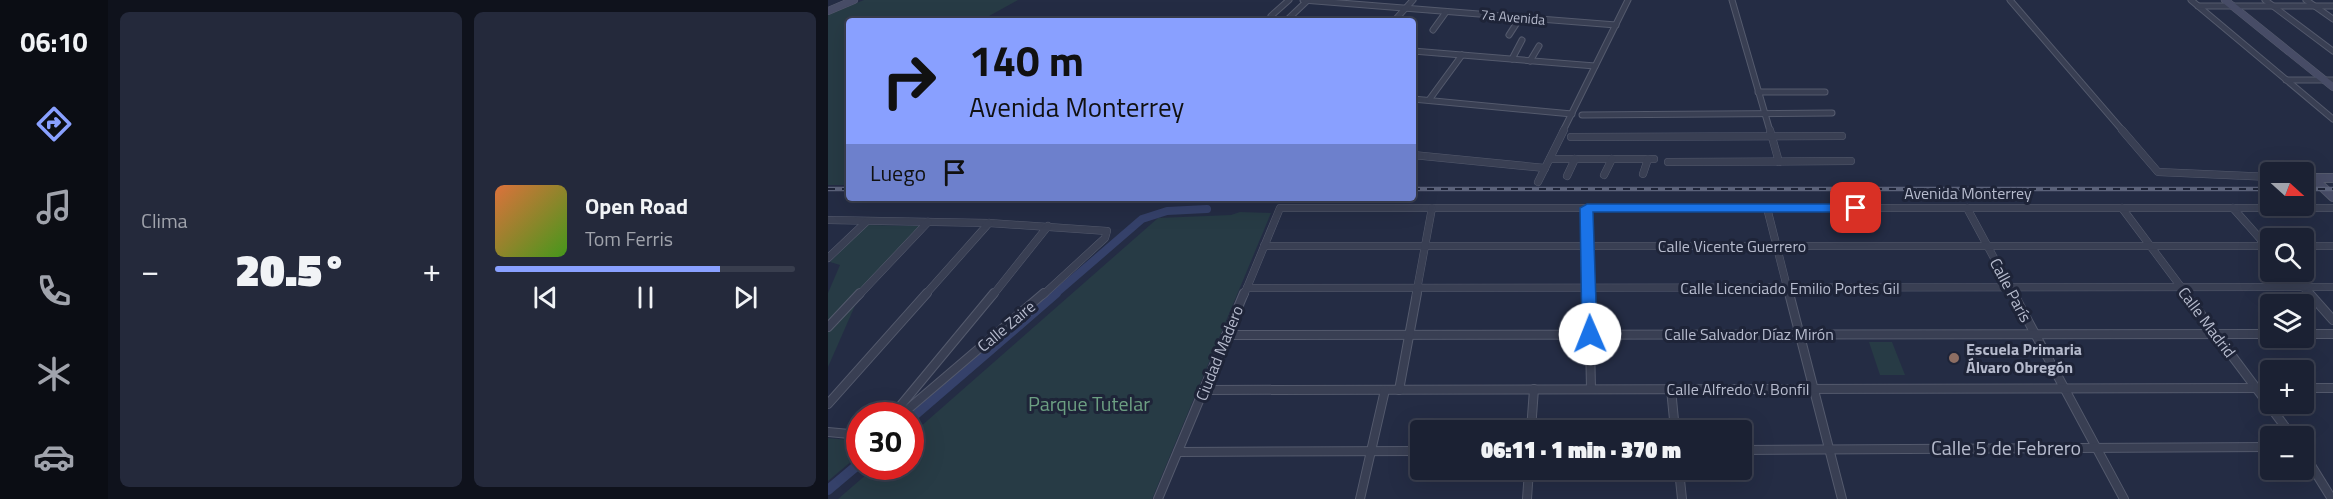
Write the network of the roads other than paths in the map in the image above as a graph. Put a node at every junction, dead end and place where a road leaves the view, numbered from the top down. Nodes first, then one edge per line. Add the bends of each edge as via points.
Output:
1 (854, 0) edge
2 (1288, 0) edge
3 (1303, 0) edge
4 (1308, 0) edge
5 (1413, 0) edge
6 (1628, 0) edge
7 (1732, 0) edge
8 (2010, 0) edge
9 (2191, 0) edge
10 (2225, 0) edge
11 (2265, 0) edge
12 (2306, 0) edge
13 (2198, 6) junction
14 (2232, 6) junction
15 (2273, 6) junction
16 (2315, 6) junction
17 (2333, 6) edge
18 (1405, 8) junction
19 (828, 11) edge
20 (1446, 12) junction
21 (1271, 16) dead end
22 (1289, 18) dead end
23 (1397, 18) edge
24 (1520, 18) junction
25 (2333, 19) edge
26 (1616, 25) junction
27 (1433, 30) dead end
28 (1509, 34) dead end
29 (1522, 40) dead end
30 (1539, 46) dead end
31 (1416, 51) edge
32 (2333, 51) edge
33 (1462, 55) junction
34 (1512, 59) junction
35 (1530, 61) junction
36 (1595, 66) junction
37 (2286, 80) junction
38 (2324, 80) junction
39 (2333, 80) edge
40 (2333, 87) edge
41 (1758, 92) junction
42 (1825, 92) dead end
43 (1416, 99) edge
44 (1429, 100) junction
45 (1832, 113) dead end
46 (1572, 114) junction
47 (1765, 114) junction
48 (1582, 115) dead end
49 (2333, 119) edge
50 (1772, 136) junction
51 (1842, 136) dead end
52 (1571, 137) dead end
53 (1416, 155) edge
54 (1550, 159) junction
55 (1575, 159) junction
56 (1612, 159) junction
57 (1851, 161) dead end
58 (1668, 162) dead end
59 (1779, 162) junction
60 (1545, 168) junction
61 (1643, 174) dead end
62 (1567, 176) dead end
63 (1604, 176) dead end
64 (2260, 177) edge
65 (2314, 178) edge
66 (2333, 178) edge
67 (1538, 182) dead end
68 (2314, 183) edge
69 (2333, 197) edge
70 (1280, 208) joint
71 (1432, 208) junction
72 (1587, 208) junction
73 (1767, 208) junction
74 (1967, 208) junction
75 (2122, 208) junction
76 (2233, 208) junction
77 (2333, 208) edge
78 (828, 220) edge
79 (866, 222) junction
80 (928, 222) junction
81 (988, 223) junction
82 (1048, 226) junction
83 (2260, 237) edge
84 (1264, 246) junction
85 (1425, 246) junction
86 (1588, 246) junction
87 (1776, 246) junction
88 (1987, 246) junction
89 (2150, 246) junction
90 (2314, 246) edge
91 (2333, 246) edge
92 (2260, 247) edge
93 (828, 258) edge
94 (2299, 282) edge
95 (2304, 287) junction
96 (2333, 287) edge
97 (1246, 288) junction
98 (1418, 288) junction
99 (1589, 288) junction
100 (1787, 288) junction
101 (2010, 288) junction
102 (2181, 288) junction
103 (2333, 320) edge
104 (828, 327) edge
105 (1590, 334) junction
106 (1799, 334) junction
107 (2035, 334) junction
108 (2216, 334) junction
109 (2260, 334) edge
110 (2314, 334) edge
111 (2333, 334) edge
112 (1226, 335) junction
113 (1409, 335) junction
114 (2256, 388) junction
115 (2260, 388) edge
116 (2314, 388) edge
117 (2333, 388) edge
118 (1534, 389) junction
119 (1591, 389) junction
120 (1814, 389) junction
121 (2064, 389) junction
122 (1204, 390) junction
123 (1385, 390) junction
124 (1399, 390) junction
125 (1671, 390) junction
126 (905, 402) edge
127 (916, 402) edge
128 (828, 404) edge
129 (1532, 420) edge
130 (1674, 420) edge
131 (2284, 426) edge
132 (828, 432) edge
133 (846, 434) edge
134 (2260, 447) edge
135 (2097, 448) junction
136 (1829, 449) junction
137 (1752, 450) edge
138 (1410, 451) edge
139 (1178, 452) junction
140 (1371, 452) junction
141 (2314, 470) edge
142 (1528, 480) edge
143 (1680, 480) edge
144 (1158, 499) edge
145 (1360, 499) edge
146 (1527, 499) edge
147 (1682, 499) edge
148 (1842, 499) edge
149 (2124, 499) edge
150 (2332, 499) edge

1 - 19 street
2 - 21 street
3 - 4 street, 7a Avenida
4 - 18 street, 7a Avenida
4 - 22 street
5 - 18 street
6 - 26 street
7 - 41 street
8 - 64 street via 2158,172
9 - 13 street
10 - 14 street
11 - 15 street
12 - 16 street
13 - 14 street
13 - 37 street
14 - 15 street
14 - 38 street
15 - 16 street
15 - 32 street
16 - 17 street
16 - 25 street
18 - 20 street, 7a Avenida
18 - 23 street
20 - 24 street, 7a Avenida
20 - 27 street
24 - 26 street, 7a Avenida
24 - 28 street
26 - 36 street
29 - 34 street
30 - 35 street
31 - 33 street
33 - 34 street
33 - 44 street
34 - 35 street
35 - 36 street
36 - 46 street
37 - 38 street
37 - 49 street
38 - 39 street
38 - 40 street
41 - 42 street
41 - 47 street
43 - 44 street
44 - 46 street
45 - 47 street
46 - 54 street
47 - 48 street
47 - 50 street
50 - 51 street
50 - 52 street
50 - 59 street
53 - 60 street
54 - 55 street
54 - 60 street
55 - 56 street
55 - 62 street
56 - 61 street via 1651,159
56 - 63 street
57 - 59 street
58 - 59 street
60 - 67 street
65 - 66 street
68 - 69 street
70 - 71 street, Avenida Monterrey
70 - 84 street, Ciudad Madero
71 - 72 street, Avenida Monterrey
71 - 85 street
72 - 73 street, Avenida Monterrey
72 - 86 street
73 - 74 street, Avenida Monterrey
73 - 87 street
74 - 75 street, Avenida Monterrey
74 - 88 street, Calle París
75 - 76 street, Avenida Monterrey
75 - 89 street, Calle Madrid
76 - 77 street, Avenida Monterrey
76 - 83 street
78 - 79 street
79 - 80 street
79 - 93 street
80 - 81 street
80 - 104 street
81 - 82 street
81 - 128 street
82 - 126 street
82 - 127 street, Calle Zaire via 1107,231 1105,238 1047,291
84 - 85 street, Calle Vicente Guerrero
84 - 97 street, Ciudad Madero
85 - 86 street, Calle Vicente Guerrero
85 - 98 street
86 - 87 street, Calle Vicente Guerrero
86 - 99 street
87 - 88 street, Calle Vicente Guerrero
87 - 100 street
88 - 89 street, Calle Vicente Guerrero
88 - 101 street, Calle París
89 - 92 street, Calle Vicente Guerrero
89 - 102 street, Calle Madrid
90 - 91 street
94 - 95 street
95 - 96 street, Calle Licenciado Emilio Portes Gil
95 - 102 street, Calle Licenciado Emilio Portes Gil
95 - 103 street
97 - 98 street, Calle Licenciado Emilio Portes Gil
97 - 112 street, Ciudad Madero
98 - 99 street, Calle Licenciado Emilio Portes Gil
98 - 113 street
99 - 100 street, Calle Licenciado Emilio Portes Gil
99 - 105 street
100 - 101 street, Calle Licenciado Emilio Portes Gil
100 - 106 street
101 - 102 street, Calle Licenciado Emilio Portes Gil
101 - 107 street, Calle París
102 - 108 street, Calle Madrid
105 - 106 street, Calle Salvador Díaz Mirón
105 - 113 street, Calle Salvador Díaz Mirón
105 - 119 street
106 - 107 street, Calle Salvador Díaz Mirón
106 - 120 street
107 - 108 street, Calle Salvador Díaz Mirón
107 - 121 street, Calle París
108 - 109 street, Calle Salvador Díaz Mirón
108 - 114 street, Calle Madrid
110 - 111 street
112 - 113 street, Calle Salvador Díaz Mirón
112 - 122 street, Ciudad Madero
113 - 124 street
114 - 115 street, Calle Alfredo V. Bonfil
114 - 121 street, Calle Alfredo V. Bonfil
114 - 131 street, Calle Madrid
116 - 117 street
118 - 119 street, Calle Alfredo V. Bonfil
118 - 124 street, Calle Alfredo V. Bonfil
118 - 129 street
119 - 125 street, Calle Alfredo V. Bonfil
120 - 121 street, Calle Alfredo V. Bonfil
120 - 125 street, Calle Alfredo V. Bonfil
120 - 136 street
121 - 135 street, Calle París
122 - 123 street, Calle Alfredo V. Bonfil
122 - 139 street, Ciudad Madero
123 - 124 street, Calle Alfredo V. Bonfil
123 - 140 street
125 - 130 street
132 - 133 street
134 - 135 street, Calle 5 de Febrero
135 - 136 street, Calle 5 de Febrero
135 - 149 street, Calle París
136 - 137 street, Calle 5 de Febrero
136 - 148 street
138 - 140 street
139 - 140 street
139 - 144 street, Ciudad Madero
140 - 145 street
141 - 150 street
142 - 146 street
143 - 147 street

